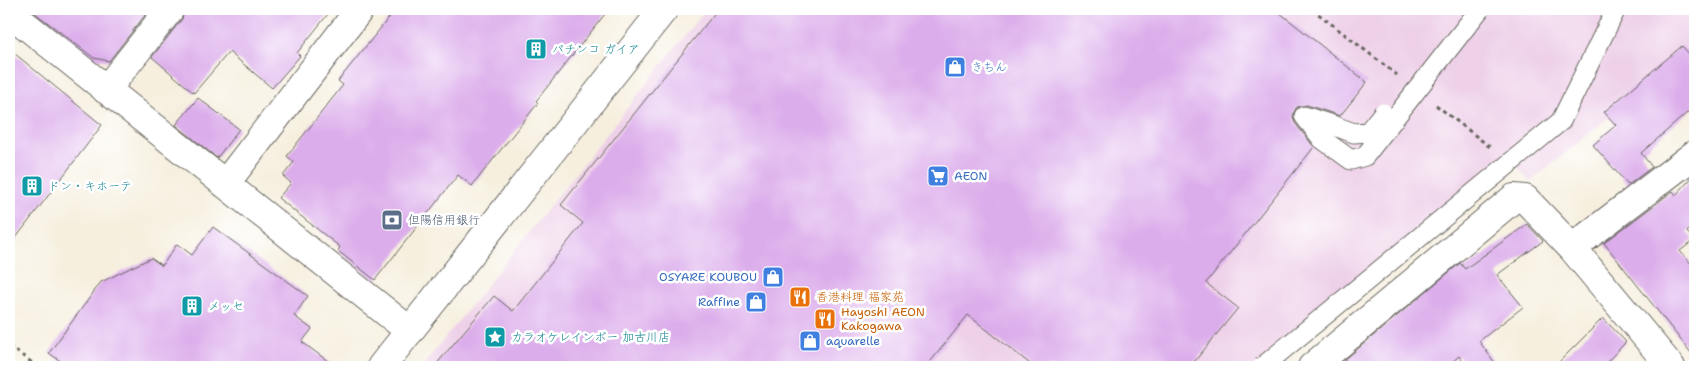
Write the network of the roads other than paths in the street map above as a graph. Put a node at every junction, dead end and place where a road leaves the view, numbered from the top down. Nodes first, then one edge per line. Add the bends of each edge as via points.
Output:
1 (170, 9) edge
2 (360, 9) edge
3 (664, 9) edge
4 (1464, 9) edge
5 (1480, 9) edge
6 (1616, 9) edge
7 (9, 12) edge
8 (106, 90) junction
9 (1695, 154) edge
10 (224, 184) junction
11 (1572, 248) junction
12 (410, 330) junction
13 (381, 367) edge
14 (1262, 367) edge
15 (1312, 367) edge
16 (1671, 367) edge

1 - 8 street
2 - 10 street
3 - 12 street
4 - 5 lane, bridge via 1368,132 1327,132 1351,160 1365,156
6 - 14 lane, bridge via 1562,120
7 - 8 street
8 - 10 street
9 - 11 street
10 - 12 street
11 - 15 street via 1525,199 1514,198
11 - 16 street
12 - 13 street

